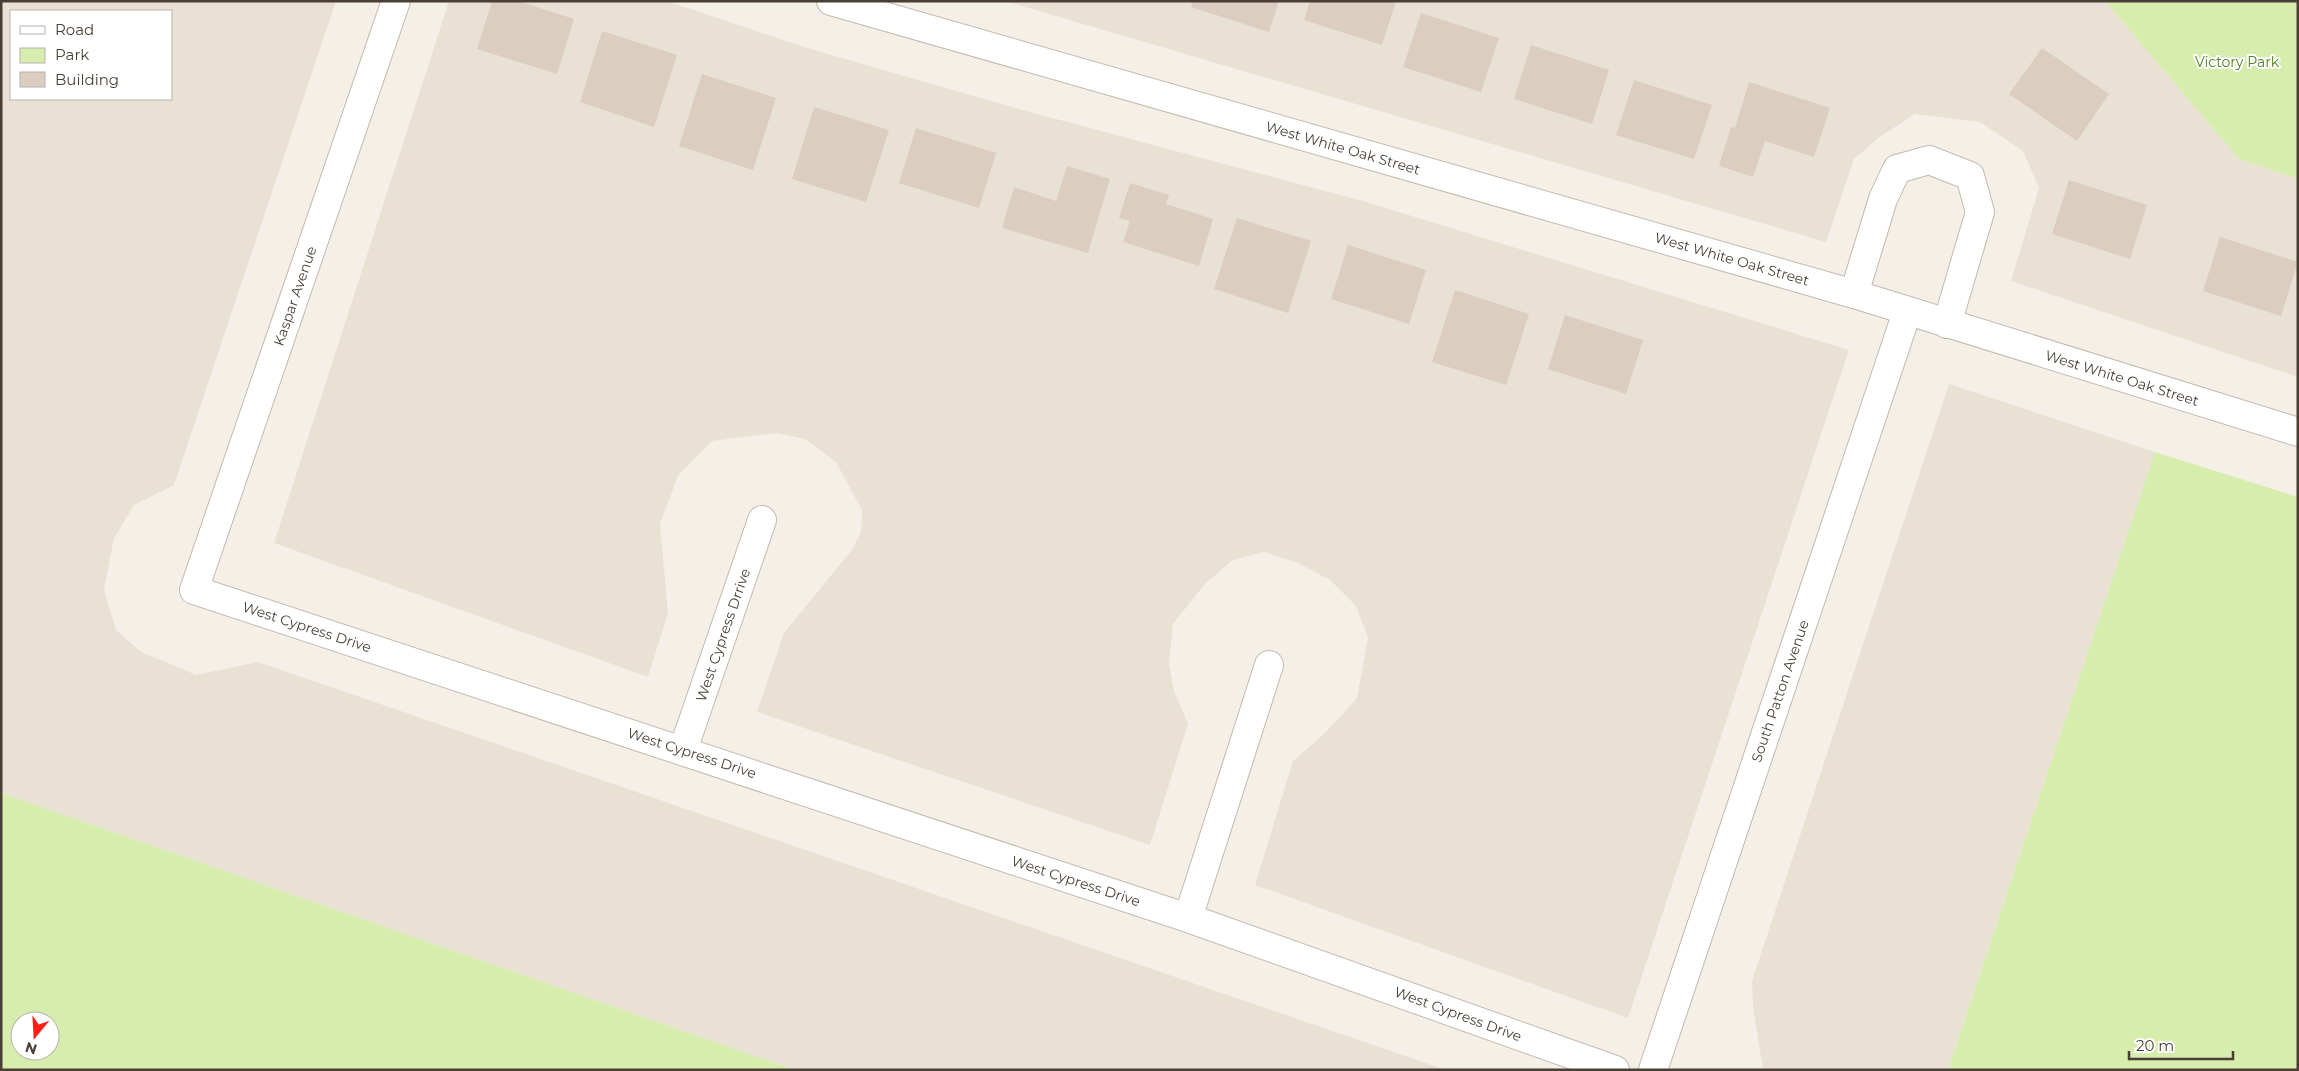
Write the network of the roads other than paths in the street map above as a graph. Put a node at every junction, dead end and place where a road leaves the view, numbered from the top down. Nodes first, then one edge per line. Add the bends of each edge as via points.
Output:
1 (396, 1) edge
2 (831, 1) edge
3 (1854, 294) junction
4 (1908, 312) junction
5 (1947, 324) junction
6 (2298, 432) edge
7 (762, 520) dead end
8 (194, 590) joint
9 (1269, 665) dead end
10 (683, 750) junction
11 (1188, 918) junction
12 (1616, 1070) edge
13 (1653, 1070) edge

1 - 8 street, Kaspar Avenue
2 - 3 street, West White Oak Street
3 - 4 street, West White Oak Street
3 - 5 street via 1883,199 1897,168 1929,160 1970,176 1980,212
4 - 5 street, West White Oak Street
4 - 13 street, South Patton Avenue
5 - 6 street, West White Oak Street
7 - 10 street, West Cypress Drrive
8 - 10 street, West Cypress Drive
9 - 11 street
10 - 11 street, West Cypress Drive
11 - 12 street, West Cypress Drive

